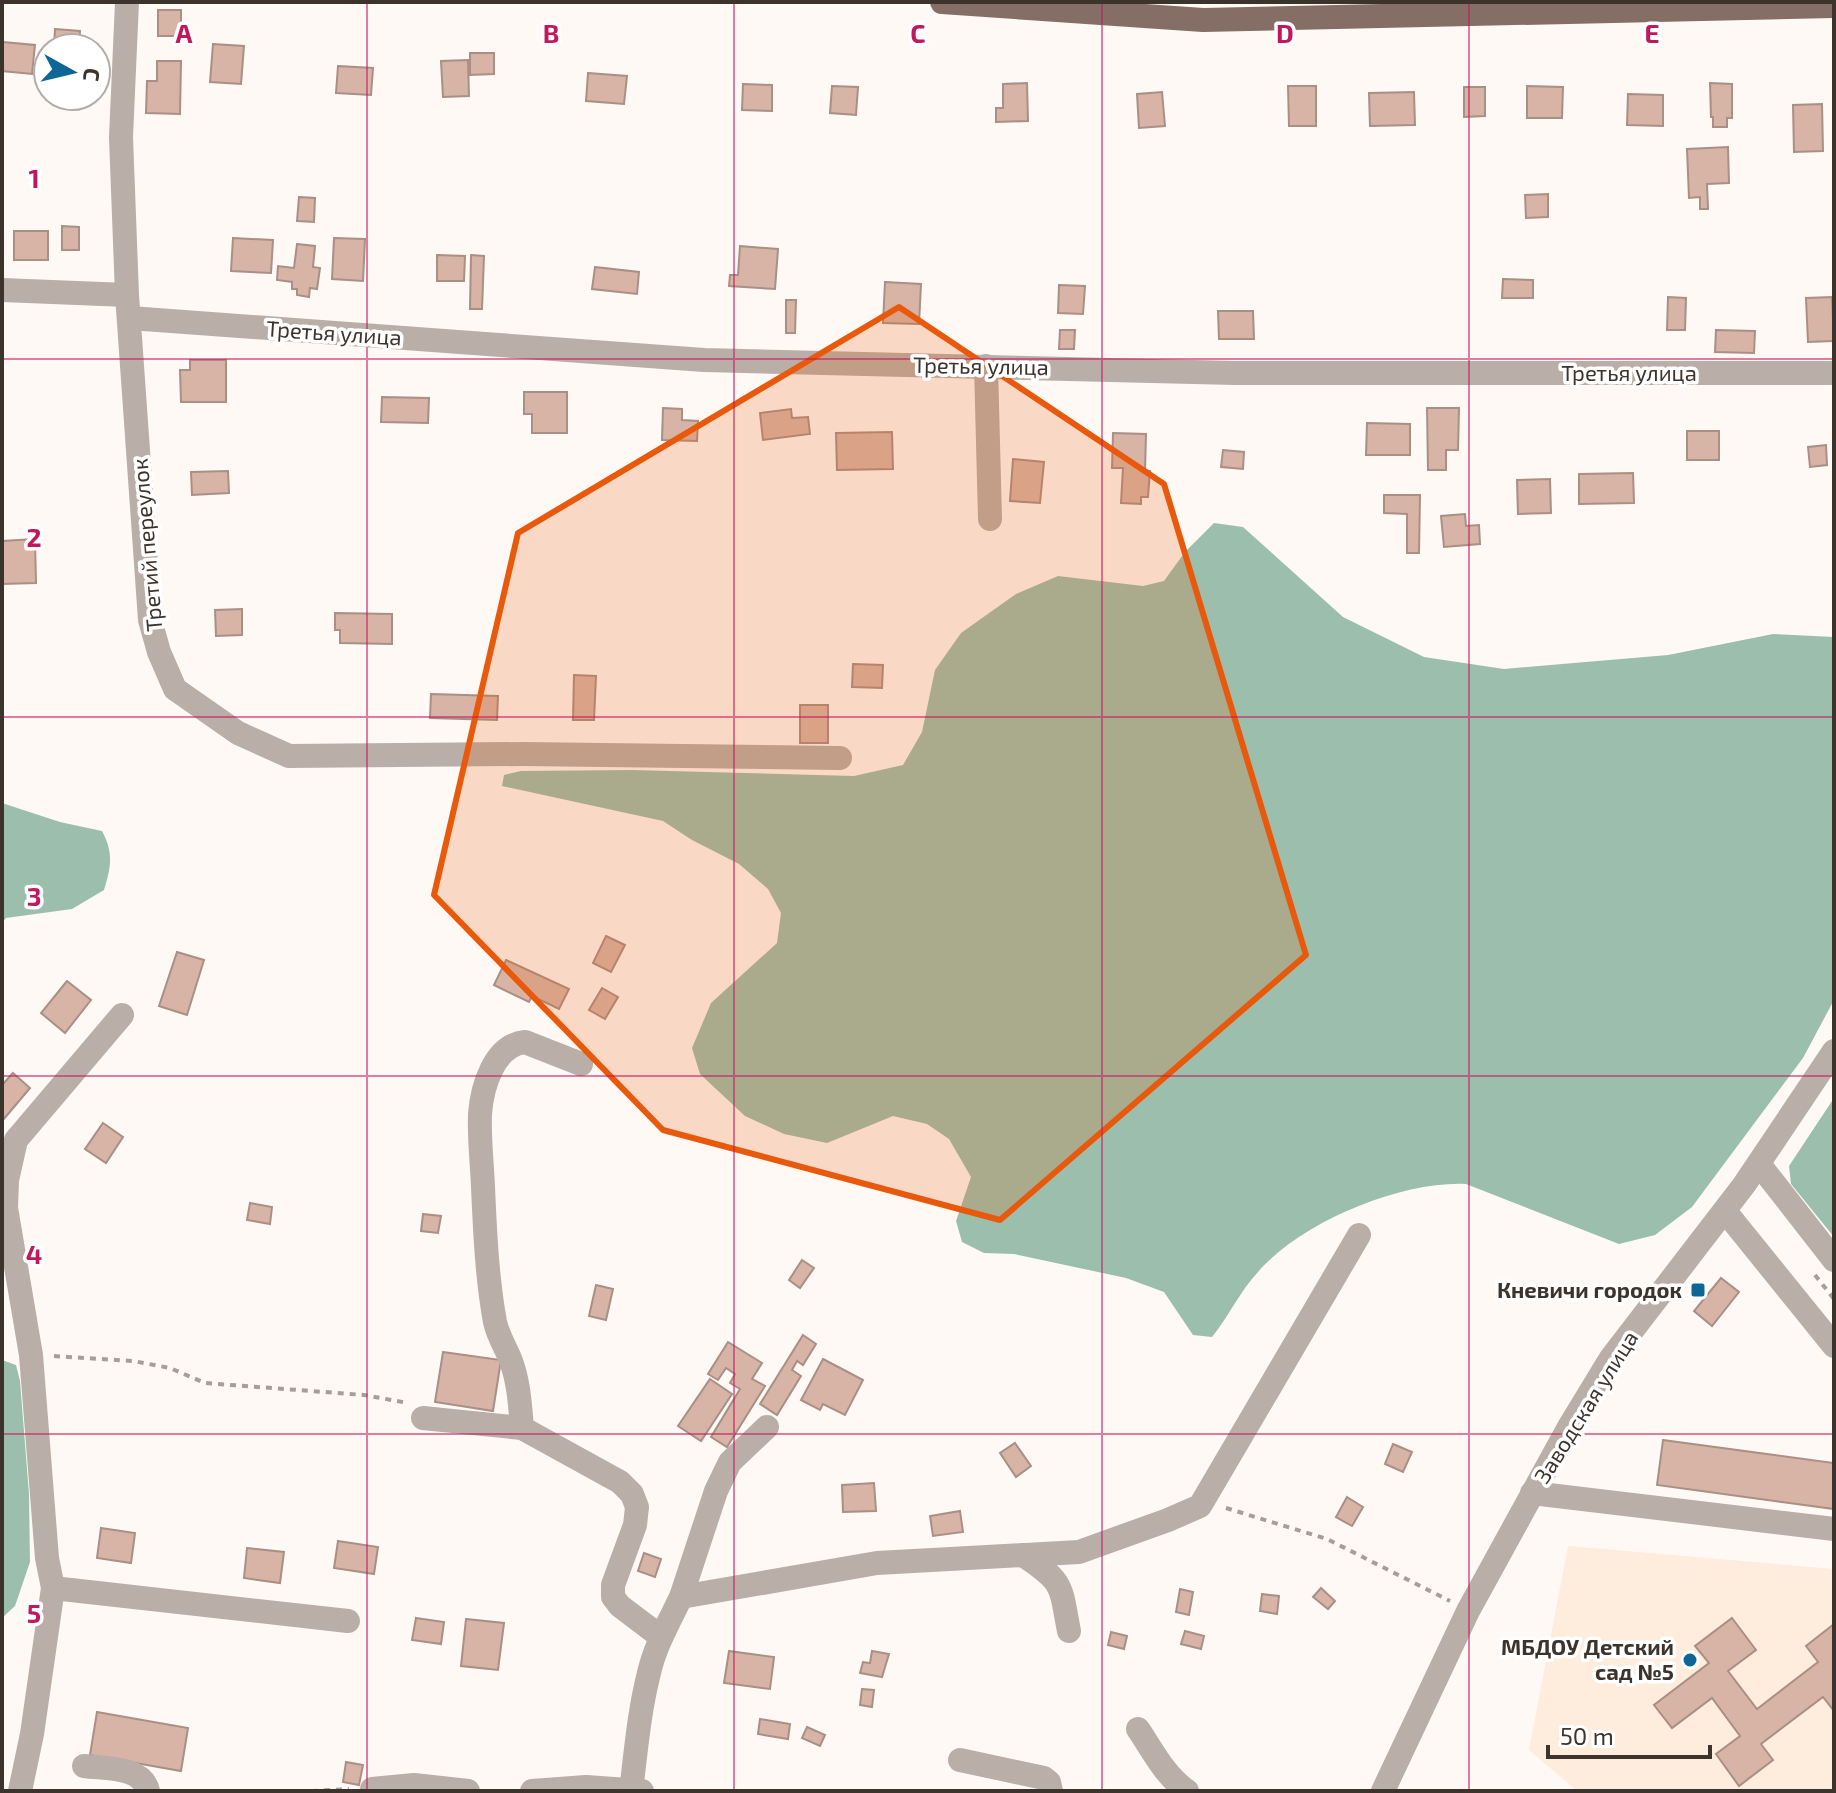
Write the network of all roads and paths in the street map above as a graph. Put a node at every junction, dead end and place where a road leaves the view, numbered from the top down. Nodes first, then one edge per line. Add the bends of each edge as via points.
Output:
1 (127, 2) edge
2 (942, 2) edge
3 (972, 3) edge
4 (1834, 6) edge
5 (2, 290) edge
6 (128, 306) junction
7 (986, 366) junction
8 (1834, 373) edge
9 (990, 519) dead end
10 (840, 758) dead end
11 (122, 1015) dead end
12 (1834, 1051) edge
13 (581, 1064) dead end
14 (1759, 1164) junction
15 (1725, 1211) junction
16 (1359, 1235) dead end
17 (1834, 1260) edge
18 (1834, 1346) edge
19 (31, 1355) junction
20 (423, 1418) joint
21 (767, 1427) dead end
22 (522, 1428) junction
23 (1532, 1493) junction
24 (1200, 1506) junction
25 (1834, 1529) edge
26 (1023, 1555) junction
27 (53, 1588) junction
28 (681, 1597) junction
29 (1468, 1611) junction
30 (348, 1621) dead end
31 (1069, 1631) dead end
32 (661, 1637) junction
33 (1138, 1729) dead end
34 (960, 1760) dead end
35 (84, 1766) dead end
36 (372, 1789) joint
37 (635, 1790) edge
38 (20, 1791) edge
39 (148, 1791) edge
40 (312, 1791) edge
41 (468, 1791) edge
42 (532, 1791) edge
43 (1051, 1791) edge
44 (1187, 1791) edge
45 (1383, 1791) edge

1 - 6 street, Третий переулок via 121,137
2 - 3 main road
3 - 4 main road via 1203,20
5 - 6 street, Третья улица
6 - 7 street, Третья улица via 704,360
6 - 10 street, Третий переулок via 150,620 175,689 238,733 289,756
7 - 8 street, Третья улица via 1235,373
7 - 9 street
11 - 19 street via 16,1140 6,1208
12 - 14 street, Заводская улица
13 - 22 street via 516,1043 497,1060 480,1113 495,1320 519,1387
14 - 15 street, Заводская улица
14 - 17 street
15 - 18 street
15 - 23 street, Заводская улица via 1611,1358
16 - 24 street
19 - 20 path via 133,1361 170,1368 205,1383 364,1395 414,1404
19 - 27 street
20 - 22 street
21 - 28 street via 730,1462
22 - 32 street via 620,1482 632,1494 635,1525 613,1597
23 - 25 street
23 - 29 street, Заводская улица
24 - 26 street via 1079,1552
24 - 29 path via 1238,1511 1327,1539
26 - 28 street via 877,1563
26 - 31 street via 1062,1588
27 - 30 street
27 - 38 street
28 - 32 street
29 - 45 street, Заводская улица
32 - 37 street via 640,1715
33 - 44 street
34 - 43 street via 1044,1778
35 - 39 street via 135,1773
36 - 40 path
36 - 41 street via 414,1785
37 - 42 street

